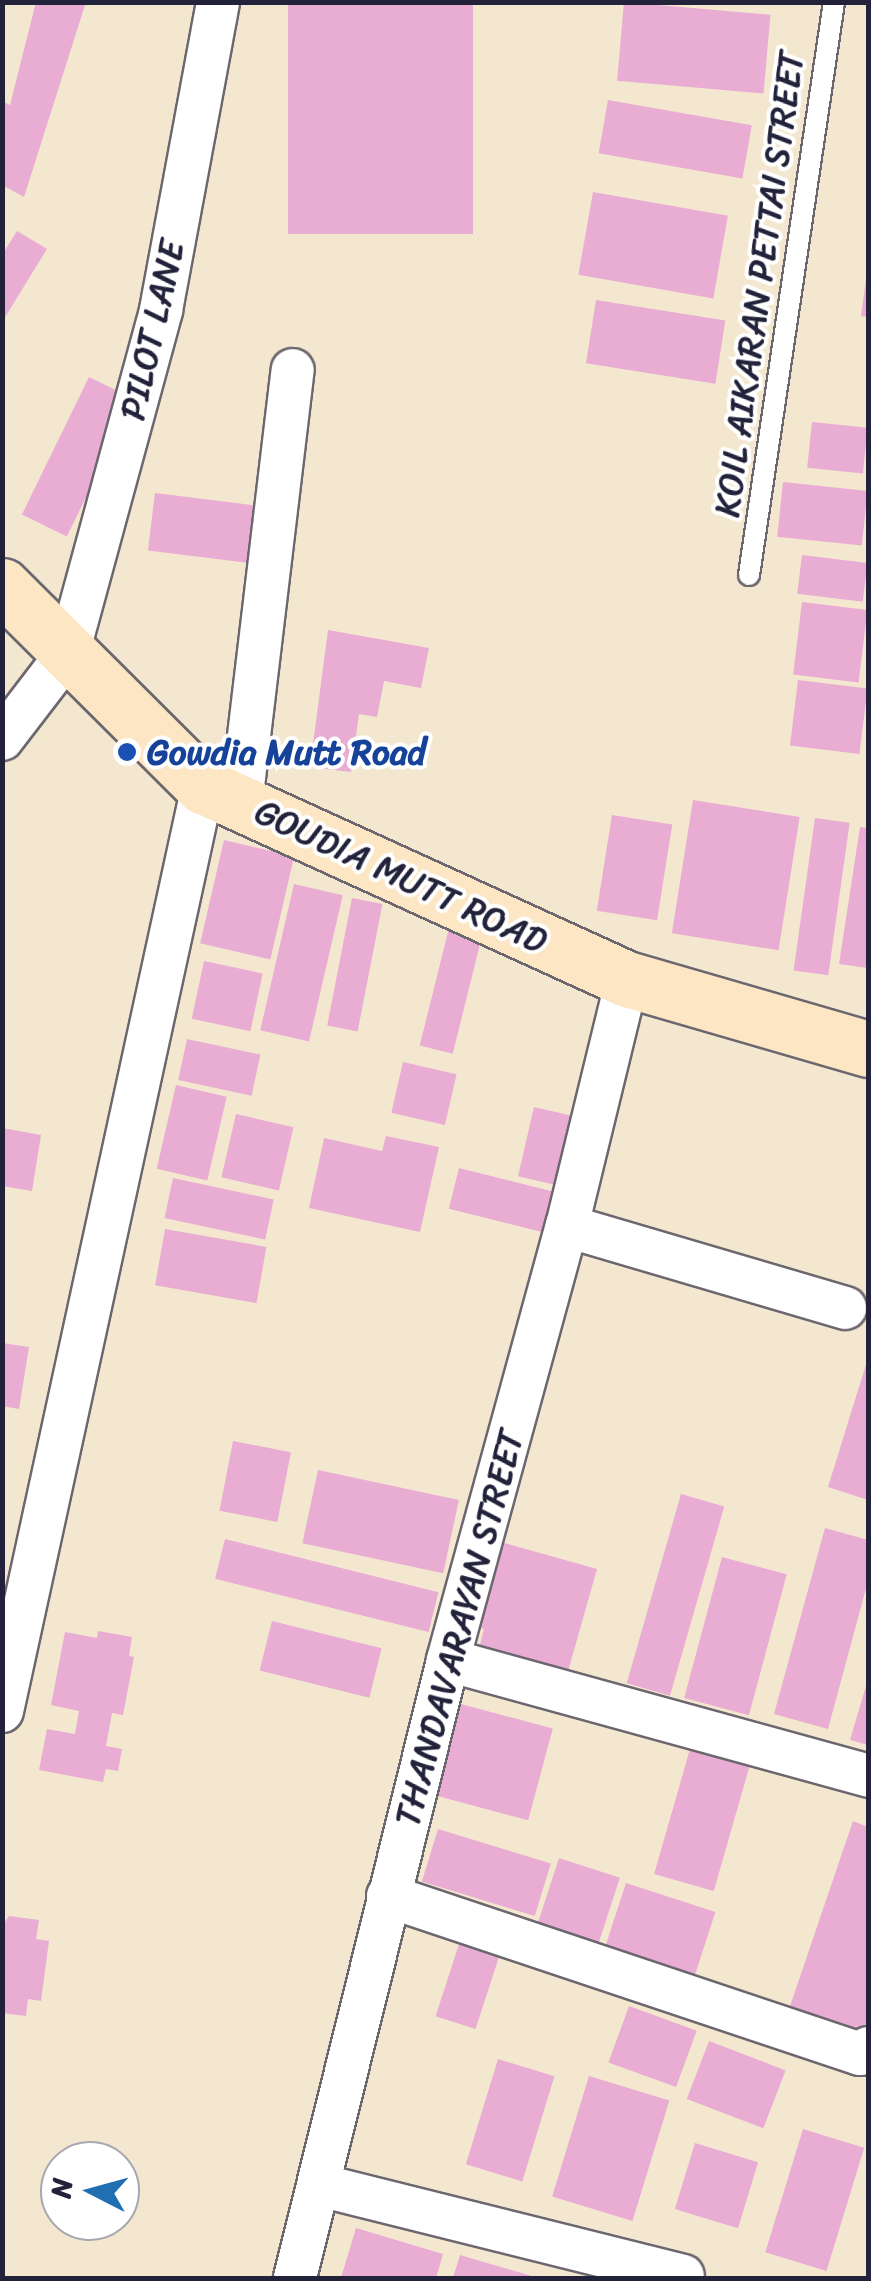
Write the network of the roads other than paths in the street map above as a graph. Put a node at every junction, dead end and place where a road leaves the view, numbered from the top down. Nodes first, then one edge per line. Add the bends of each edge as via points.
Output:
1 (218, 2) edge
2 (834, 2) edge
3 (293, 370) dead end
4 (749, 575) dead end
5 (2, 586) edge
6 (68, 653) junction
7 (2, 738) edge
8 (222, 795) junction
9 (627, 979) junction
10 (868, 1049) edge
11 (568, 1226) junction
12 (845, 1308) dead end
13 (448, 1660) junction
14 (2, 1710) edge
15 (868, 1776) edge
16 (388, 1896) junction
17 (868, 2048) edge
18 (319, 2185) junction
19 (683, 2276) dead end
20 (295, 2278) edge

1 - 6 street, PILOT LANE via 162,310
2 - 4 lane, KOIL AIKARAN PETTAI STREET
3 - 8 street
5 - 6 main road, GOUDIA MUTT ROAD
6 - 7 street
6 - 8 main road, GOUDIA MUTT ROAD
8 - 9 main road, GOUDIA MUTT ROAD
8 - 14 street
9 - 10 main road, GOUDIA MUTT ROAD
9 - 11 street, THANDAVARAYAN STREET
11 - 12 street
11 - 13 street, THANDAVARAYAN STREET
13 - 15 street
13 - 16 street, THANDAVARAYAN STREET
16 - 17 street via 860,2054
16 - 18 street, THANDAVARAYAN STREET
18 - 19 street
18 - 20 street, THANDAVARAYAN STREET

